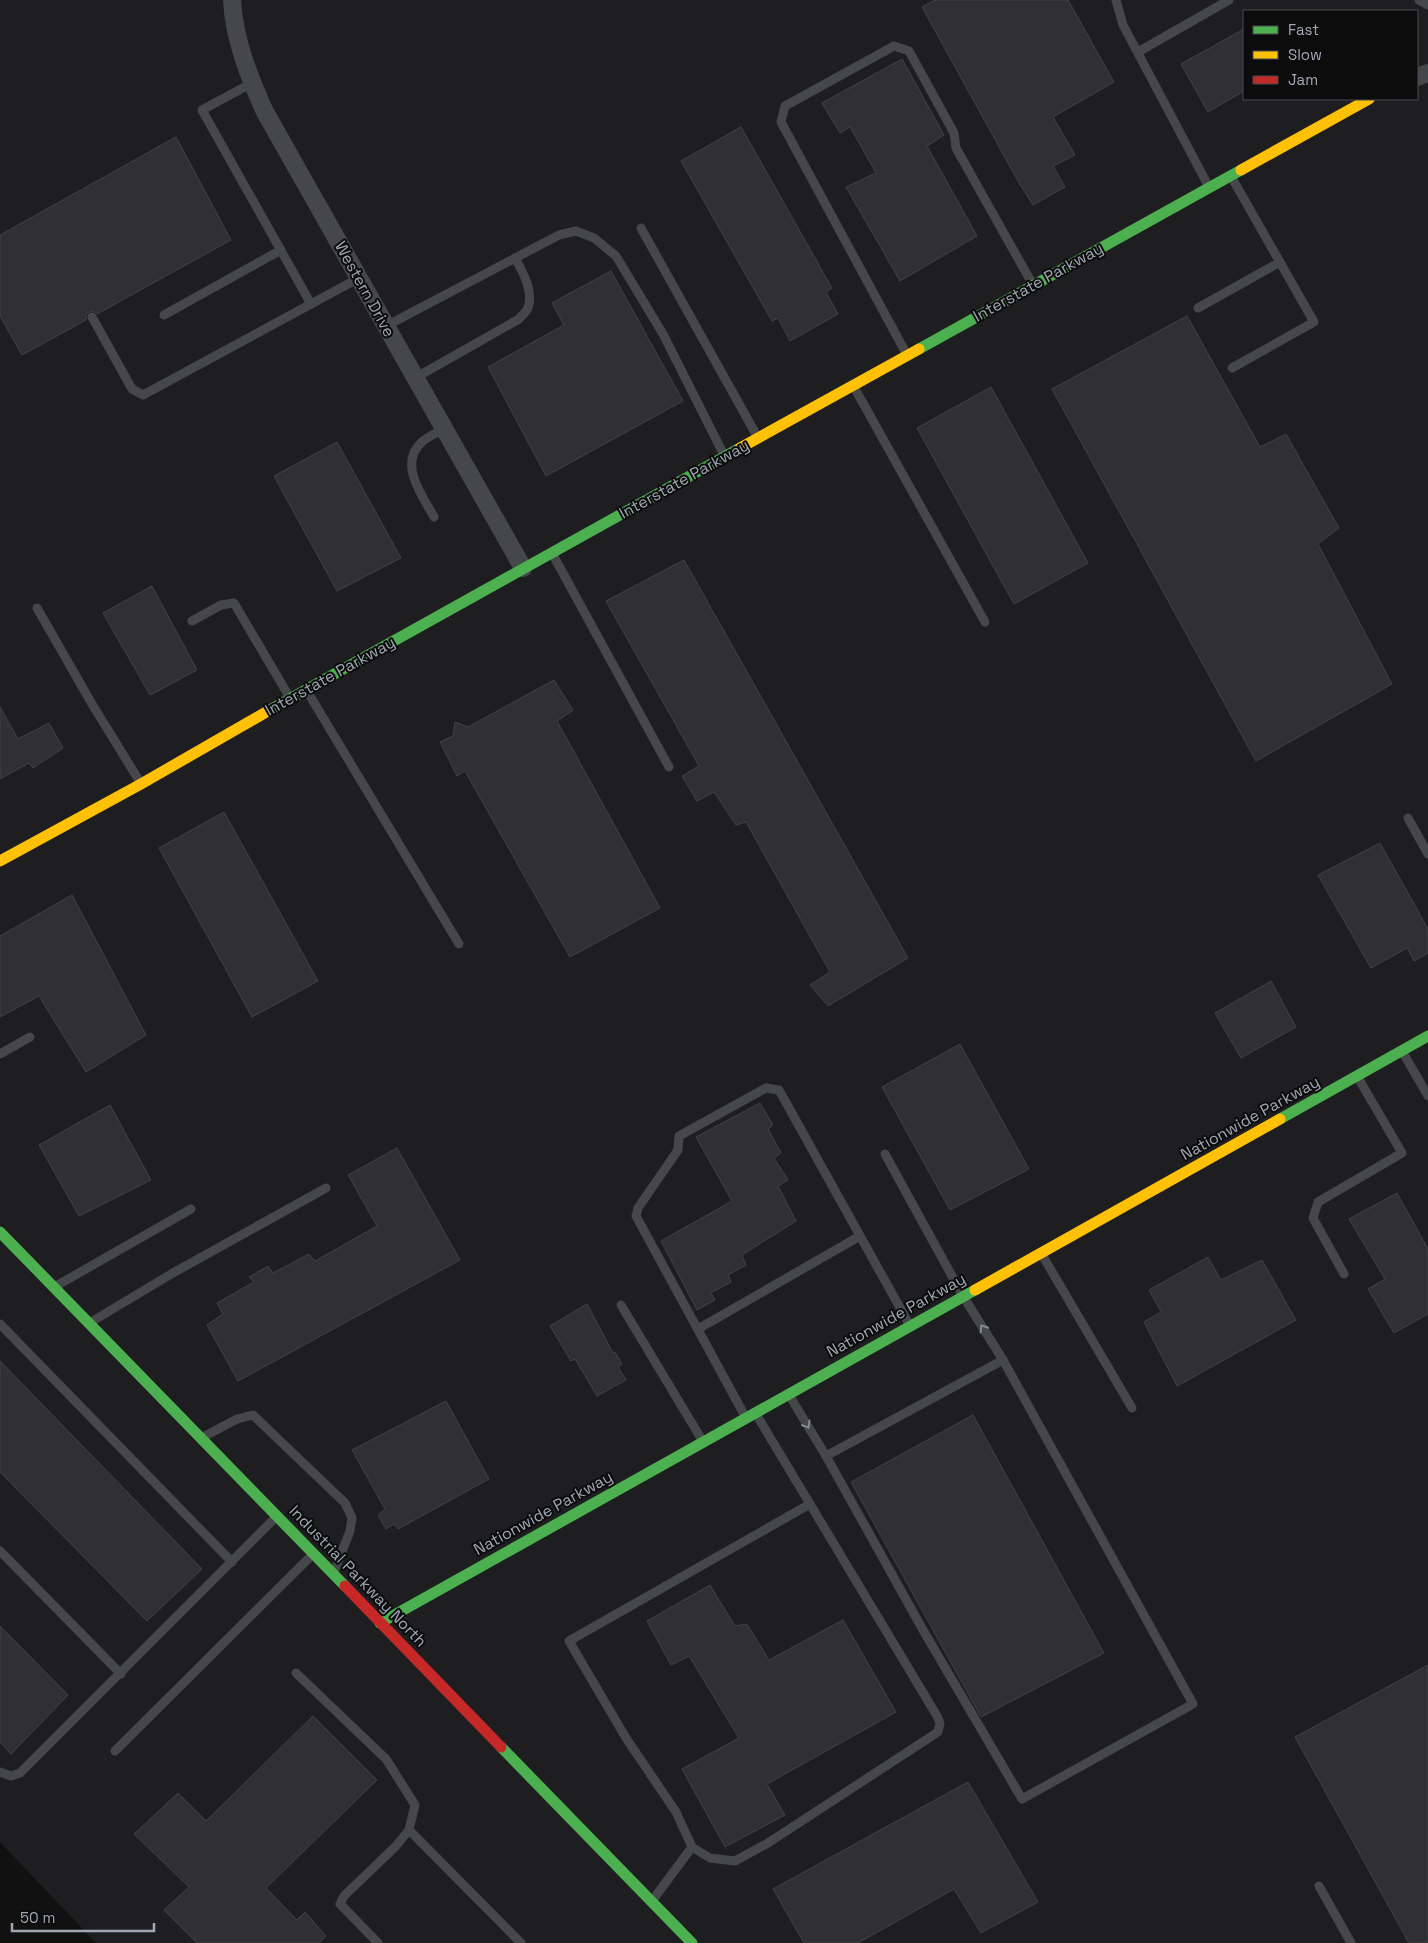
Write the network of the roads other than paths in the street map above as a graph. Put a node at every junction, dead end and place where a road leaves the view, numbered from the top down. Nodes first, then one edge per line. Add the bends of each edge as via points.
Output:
1 (232, 0) edge
2 (1116, 0) edge
3 (1229, 0) edge
4 (1419, 0) edge
5 (1428, 5) edge
6 (1138, 52) junction
7 (252, 83) junction
8 (1367, 100) edge
9 (1231, 175) junction
10 (1209, 187) junction
11 (641, 228) dead end
12 (281, 250) junction
13 (515, 258) junction
14 (1280, 262) junction
15 (358, 278) junction
16 (1033, 285) junction
17 (311, 304) junction
18 (1198, 308) dead end
19 (164, 315) dead end
20 (92, 317) dead end
21 (386, 326) junction
22 (907, 355) junction
23 (1232, 368) dead end
24 (415, 378) junction
25 (853, 385) junction
26 (444, 430) junction
27 (758, 439) junction
28 (725, 456) junction
29 (434, 517) dead end
30 (551, 552) junction
31 (523, 568) junction
32 (37, 608) dead end
33 (192, 620) dead end
34 (986, 622) dead end
35 (306, 689) junction
36 (291, 698) junction
37 (669, 767) dead end
38 (141, 784) junction
39 (1408, 818) dead end
40 (1428, 854) edge
41 (0, 861) edge
42 (459, 944) dead end
43 (1428, 1036) edge
44 (30, 1037) dead end
45 (1402, 1051) junction
46 (0, 1054) edge
47 (1357, 1076) junction
48 (1428, 1096) edge
49 (885, 1154) dead end
50 (326, 1188) dead end
51 (191, 1209) dead end
52 (0, 1232) edge
53 (860, 1236) junction
54 (1040, 1253) junction
55 (1344, 1274) dead end
56 (54, 1288) junction
57 (963, 1296) junction
58 (621, 1305) dead end
59 (88, 1323) junction
60 (0, 1324) edge
61 (910, 1326) junction
62 (698, 1329) junction
63 (1003, 1360) junction
64 (788, 1394) junction
65 (1132, 1408) dead end
66 (751, 1415) junction
67 (201, 1438) junction
68 (703, 1442) junction
69 (826, 1456) junction
70 (810, 1504) junction
71 (277, 1516) junction
72 (0, 1551) edge
73 (313, 1554) junction
74 (232, 1562) junction
75 (333, 1575) junction
76 (380, 1622) junction
77 (296, 1673) dead end
78 (121, 1674) junction
79 (115, 1751) dead end
80 (0, 1772) edge
81 (410, 1830) junction
82 (692, 1847) junction
83 (1319, 1886) dead end
84 (651, 1901) junction
85 (378, 1943) edge
86 (521, 1943) edge
87 (692, 1943) edge
88 (1351, 1943) edge

1 - 7 street, Western Drive via 239,42
2 - 6 lane via 1123,25
3 - 6 lane
4 - 5 lane
6 - 10 lane
7 - 12 lane via 202,110
7 - 15 street, Western Drive
8 - 9 street, Interstate Parkway
9 - 10 street, Interstate Parkway
9 - 14 lane
10 - 16 street, Interstate Parkway
11 - 27 lane
12 - 17 lane
12 - 19 lane
13 - 21 lane
13 - 24 lane via 525,276 529,293 528,308 519,320
13 - 28 lane via 559,235 576,231 594,238 616,256 663,334
14 - 18 lane
14 - 23 lane via 1314,322
15 - 17 lane
15 - 21 street, Western Drive
16 - 22 street, Interstate Parkway
16 - 22 lane via 956,148 954,134 909,51 894,46 785,106 780,122
17 - 20 lane via 143,396 132,389
21 - 24 street, Western Drive
22 - 25 street, Interstate Parkway
24 - 26 street, Western Drive
25 - 27 street, Interstate Parkway
25 - 34 lane
26 - 29 lane via 424,440 412,460 416,485
26 - 31 street, Western Drive
27 - 28 street, Interstate Parkway
28 - 30 street, Interstate Parkway
30 - 31 street, Interstate Parkway
30 - 37 lane
31 - 35 street, Interstate Parkway
32 - 38 lane
33 - 36 lane via 221,604 234,604
35 - 36 street, Interstate Parkway
35 - 42 lane
36 - 38 street, Interstate Parkway
38 - 41 street, Interstate Parkway
39 - 40 lane
43 - 45 street, Nationwide Parkway
44 - 46 lane
45 - 47 street, Nationwide Parkway
45 - 48 lane
47 - 54 street, Nationwide Parkway
47 - 55 lane via 1402,1153 1318,1202 1313,1218
49 - 57 lane
50 - 59 lane
51 - 56 lane
52 - 56 street, Industrial Parkway North
53 - 61 lane
53 - 62 lane
53 - 62 lane via 779,1090 766,1088 679,1136 678,1150 638,1208 636,1216
54 - 57 street, Nationwide Parkway
54 - 65 lane
56 - 59 street, Industrial Parkway North
57 - 61 street, Nationwide Parkway
63 -> 57 lane
58 - 68 lane
59 - 67 street, Industrial Parkway North
60 - 74 lane
61 - 64 street, Nationwide Parkway
62 - 66 lane
63 - 69 lane
63 - 69 lane via 1193,1704 1022,1799
64 - 66 street, Nationwide Parkway
64 -> 69 lane
66 - 68 street, Nationwide Parkway
66 - 70 lane
67 - 71 street, Industrial Parkway North
67 - 75 lane via 237,1419 253,1415 345,1502 352,1518 350,1531
68 - 76 street, Nationwide Parkway
70 - 82 lane via 569,1641 626,1738 676,1812
70 - 82 lane via 937,1716 940,1723 938,1732 736,1861 710,1858
71 - 73 street, Industrial Parkway North
71 - 74 lane
72 - 78 lane
73 - 75 street, Industrial Parkway North
73 - 79 lane
74 - 78 lane
75 - 76 street, Industrial Parkway North
76 - 84 street, Industrial Parkway North
77 - 81 lane via 386,1759 415,1805
78 - 80 lane via 20,1773 11,1776
81 - 85 lane via 344,1896 340,1904
81 - 86 lane
82 - 84 lane
83 - 88 lane
84 - 87 street, Industrial Parkway North

